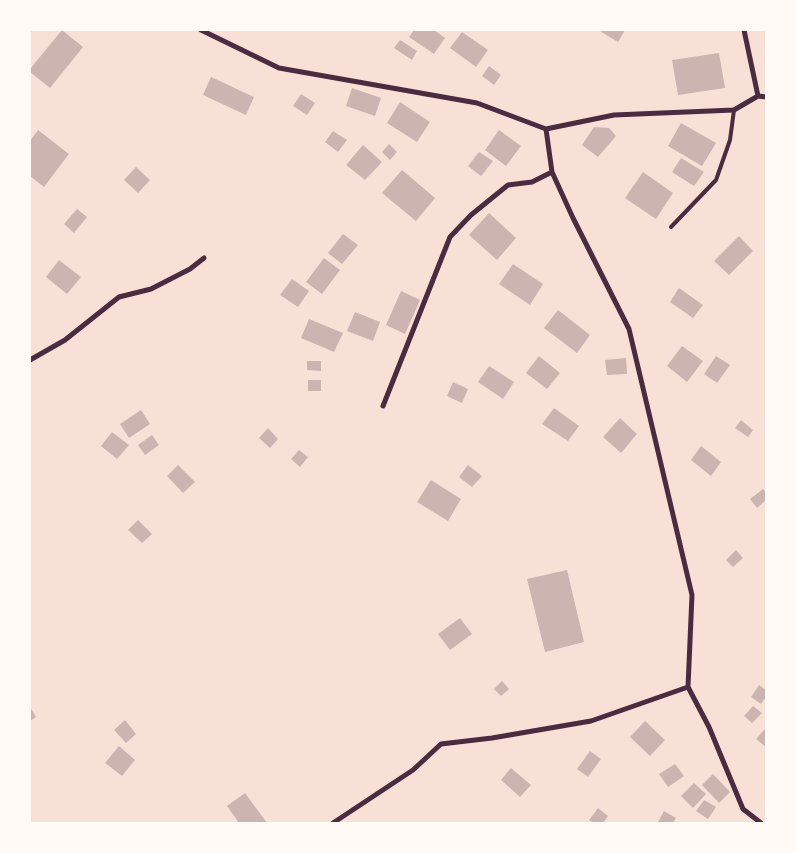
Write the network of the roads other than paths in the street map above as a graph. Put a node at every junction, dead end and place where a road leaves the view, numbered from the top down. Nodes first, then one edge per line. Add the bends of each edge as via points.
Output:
1 (201, 30) edge
2 (744, 30) edge
3 (758, 96) junction
4 (766, 96) edge
5 (734, 110) junction
6 (546, 129) junction
7 (552, 172) junction
8 (671, 227) dead end
9 (204, 258) dead end
10 (30, 360) edge
11 (382, 406) dead end
12 (688, 686) junction
13 (333, 823) edge
14 (761, 823) edge

1 - 6 street via 279,68 477,103
2 - 3 street
3 - 4 street
3 - 5 street
5 - 6 street via 614,115
5 - 8 lane via 730,140 716,180
6 - 7 street
7 - 11 street via 532,182 508,185 471,214 450,237
7 - 12 street via 629,329 692,595
9 - 10 street via 151,289 119,296 65,340
12 - 13 street via 591,721 441,744 414,770
12 - 14 street via 709,726 743,809

